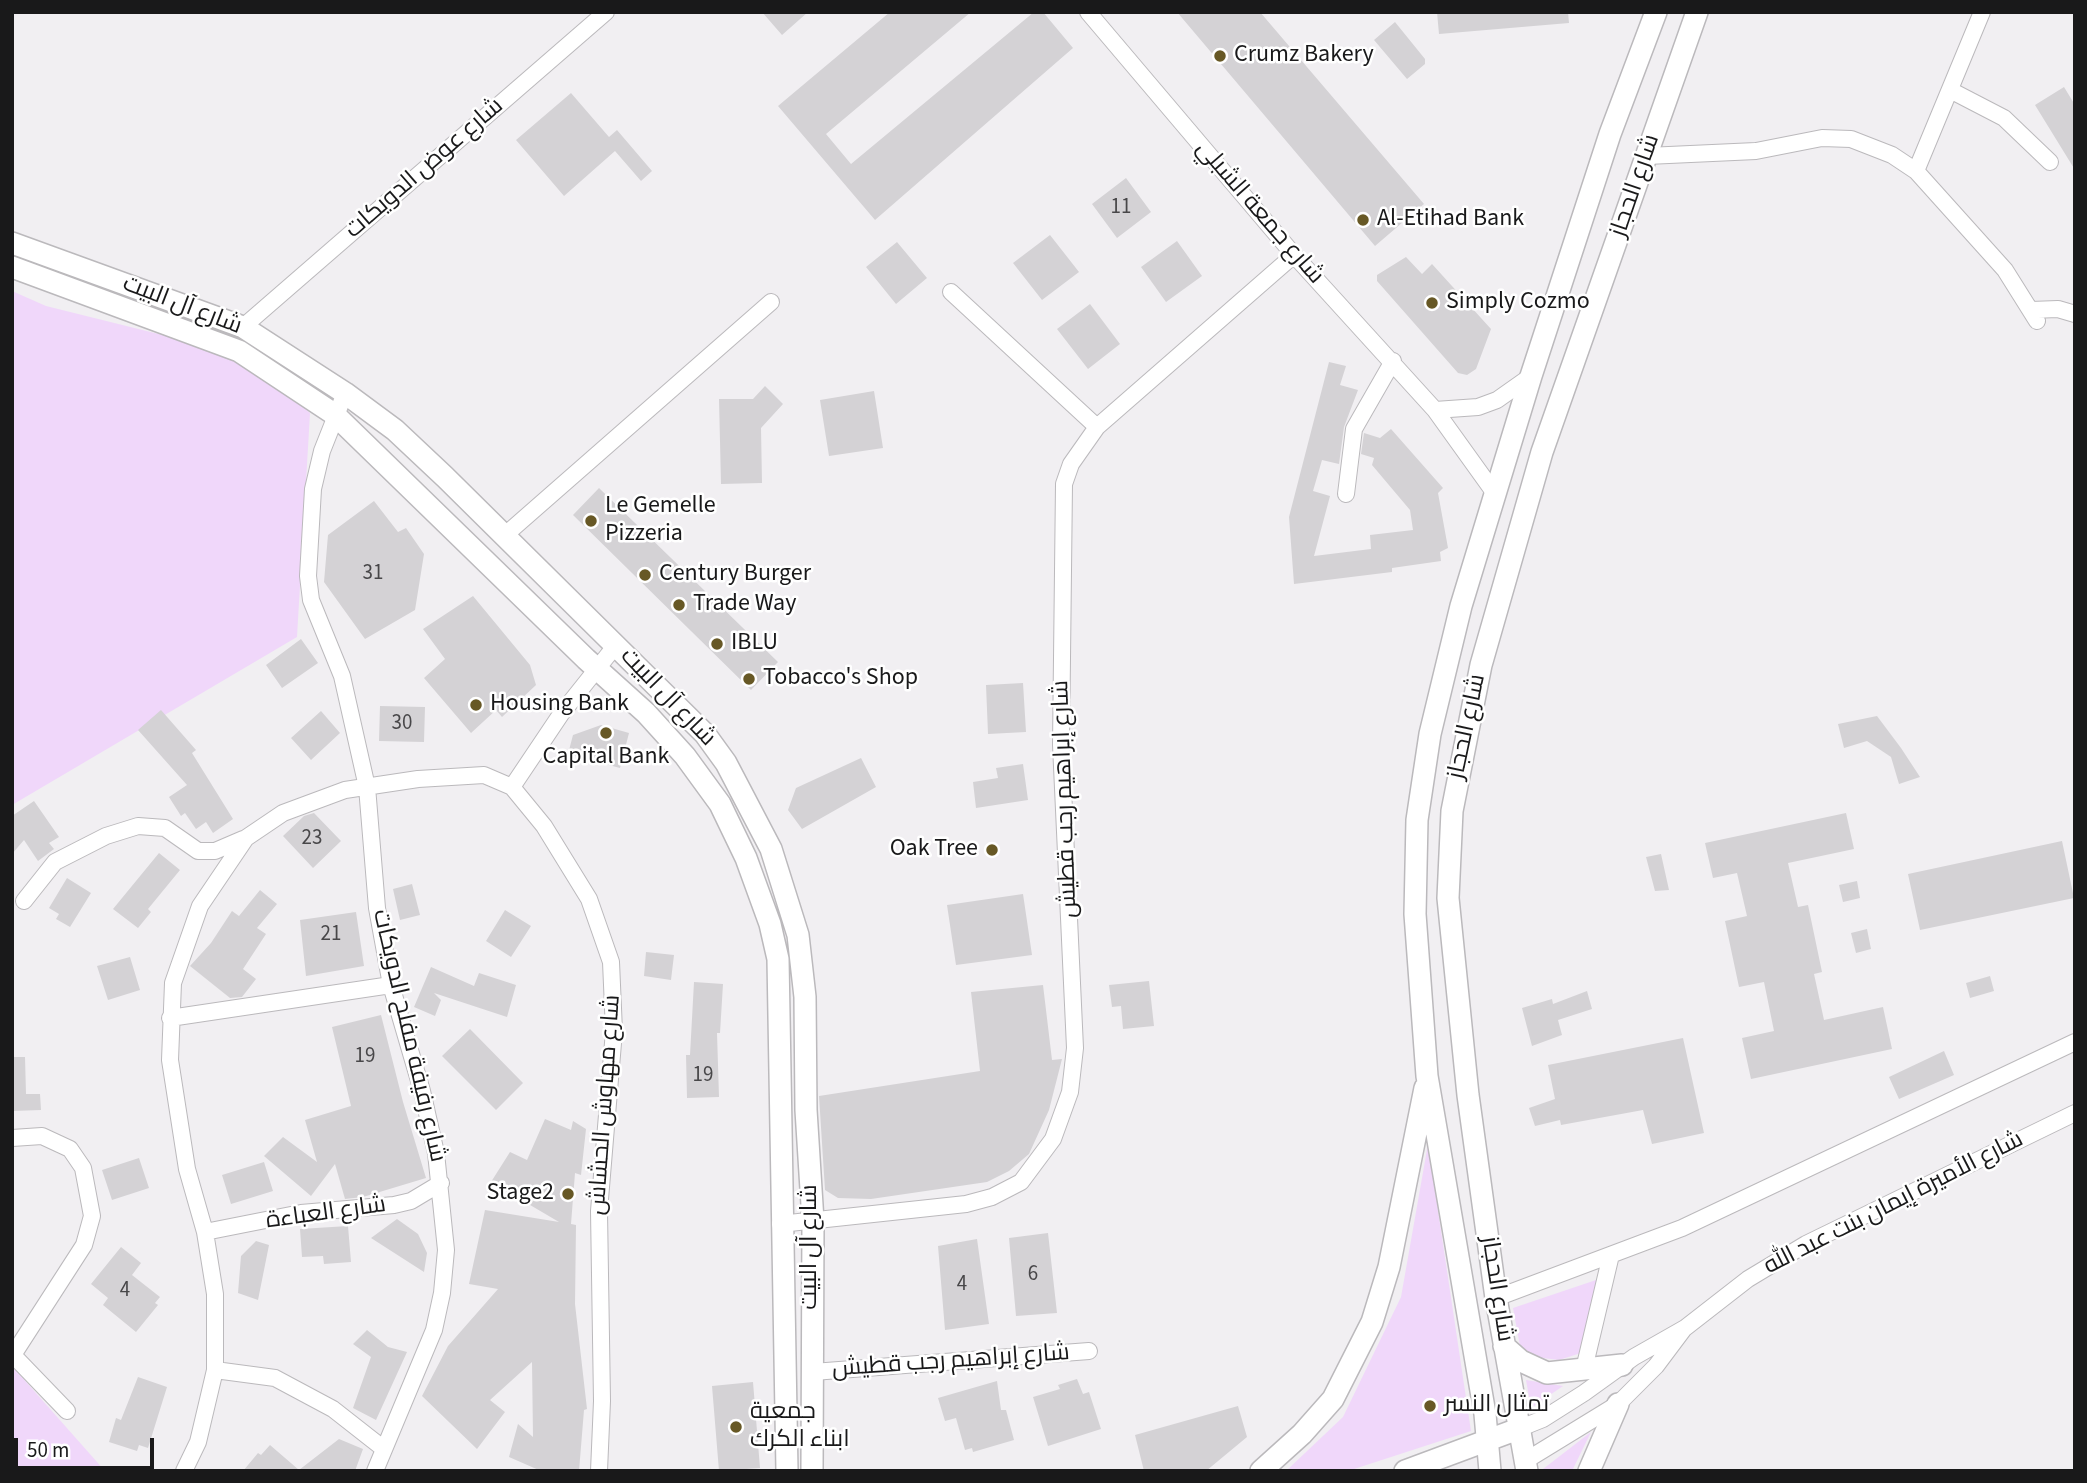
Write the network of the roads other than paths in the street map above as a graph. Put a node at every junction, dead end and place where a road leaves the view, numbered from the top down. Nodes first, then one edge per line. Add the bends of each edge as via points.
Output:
1 (606, 12) edge
2 (1088, 12) edge
3 (1656, 12) edge
4 (1697, 12) edge
5 (1982, 12) edge
6 (1950, 90) junction
7 (1647, 156) junction
8 (2050, 162) dead end
9 (1916, 171) junction
10 (12, 243) edge
11 (1294, 255) junction
12 (12, 267) edge
13 (951, 292) dead end
14 (771, 302) dead end
15 (2075, 314) edge
16 (243, 327) junction
17 (1393, 361) junction
18 (1531, 376) junction
19 (345, 393) junction
20 (1435, 410) junction
21 (334, 414) junction
22 (1097, 427) junction
23 (1346, 494) dead end
24 (1496, 495) junction
25 (504, 536) junction
26 (616, 645) junction
27 (595, 667) junction
28 (367, 787) junction
29 (512, 788) junction
30 (246, 838) junction
31 (24, 901) dead end
32 (391, 985) junction
33 (170, 1018) junction
34 (2075, 1042) edge
35 (1427, 1076) junction
36 (2075, 1113) edge
37 (12, 1138) edge
38 (441, 1183) junction
39 (813, 1221) junction
40 (780, 1224) junction
41 (205, 1232) junction
42 (1611, 1255) junction
43 (1496, 1298) junction
44 (1685, 1328) junction
45 (1504, 1346) junction
46 (1089, 1351) dead end
47 (13, 1354) edge
48 (1622, 1365) junction
49 (1584, 1369) junction
50 (215, 1370) junction
51 (813, 1372) junction
52 (1618, 1404) junction
53 (67, 1411) dead end
54 (1518, 1429) junction
55 (1487, 1443) junction
56 (384, 1449) junction
57 (1526, 1466) edge
58 (184, 1471) edge
59 (375, 1471) edge
60 (599, 1471) edge
61 (787, 1471) edge
62 (812, 1471) edge
63 (1261, 1471) edge
64 (1405, 1471) edge
65 (1490, 1471) edge
66 (1505, 1471) edge
67 (1588, 1471) edge

1 - 16 street, شارع عوض الدويكات
2 - 11 street, شارع جمعة الشبلي
3 - 18 main road, شارع الحجاز via 1610,135
4 - 7 main road, شارع الحجاز
5 - 6 street
6 - 8 street via 2004,118
6 - 9 street
7 - 9 street via 1756,151 1838,138 1892,155
7 - 43 main road, شارع الحجاز via 1542,452 1481,665 1452,811 1448,898 1468,1095
9 - 15 street via 2005,270 2034,316 2058,309
10 - 16 main road, شارع آل البيت
11 - 17 street, شارع جمعة الشبلي
11 - 22 street, شارع إبراهيم رجب قطيش
12 - 21 main road, شارع آل البيت via 239,351
13 - 22 street
14 - 25 street
16 - 19 main road, شارع آل البيت
17 - 20 street, شارع جمعة الشبلي
17 - 23 street via 1354,429
18 - 20 street via 1497,400 1478,407
18 - 24 main road, شارع الحجاز
19 - 21 street, شارع رفيفة مفلح الدويكات
19 - 25 main road, شارع آل البيت via 395,430
20 - 24 street, شارع جمعة الشبلي
21 - 27 main road, شارع آل البيت
21 - 28 street, شارع رفيفة مفلح الدويكات via 313,489 308,576 311,600 342,676
22 - 39 street, شارع إبراهيم رجب قطيش via 1070,464 1064,484 1061,745 1075,1048 1070,1092 1058,1127 1021,1182 992,1196 966,1204
24 - 35 main road, شارع الحجاز via 1450,648 1417,820 1415,914
25 - 26 main road, شارع آل البيت
26 - 27 street
26 - 39 main road, شارع آل البيت via 719,753 758,820 783,878 798,935 805,997
27 - 29 street
27 - 40 main road, شارع آل البيت via 646,713 720,804 770,924 778,959
28 - 29 street, شارع مهاوش الحشاش via 484,775
28 - 30 street, شارع مهاوش الحشاش via 318,798 283,813
28 - 32 street, شارع رفيفة مفلح الدويكات via 377,908
29 - 60 street, شارع مهاوش الحشاش via 544,825 589,900 614,978 599,1211
30 - 31 street via 215,851 198,851 166,828 138,826 106,836 55,862
30 - 33 street, شارع مهاوش الحشاش via 196,918 173,983
32 - 33 street
32 - 38 street, شارع رفيفة مفلح الدويكات via 422,1091
33 - 41 street, شارع مهاوش الحشاش via 176,1104 187,1169
34 - 42 street via 1682,1228
35 - 55 main road, شارع الحجاز
35 - 63 main road via 1389,1267 1371,1322 1332,1399
36 - 44 street, شارع الأميرة إيمان بنت عبد الله via 1806,1244 1748,1279
37 - 47 street via 42,1136 70,1149 83,1168 92,1216 84,1245
38 - 41 street, شارع العباءة via 411,1201 394,1205 301,1213
38 - 56 street, شارع رفيفة مفلح الدويكات via 446,1250 442,1293 434,1330
39 - 40 street, شارع إبراهيم رجب قطيش
39 - 51 main road, شارع آل البيت
40 - 61 main road, شارع آل البيت
41 - 50 street, شارع مهاوش الحشاش via 215,1294
42 - 43 street
42 - 49 street
43 - 45 main road, شارع الحجاز
44 - 48 street, شارع الأميرة إيمان بنت عبد الله
44 - 52 street, شارع الأميرة إيمان بنت عبد الله
45 - 49 main road via 1521,1362 1547,1373
45 - 54 main road, شارع الحجاز
46 - 51 street, شارع إبراهيم رجب قطيش
47 - 53 street
48 - 49 main road
48 - 54 street, شارع الأميرة إيمان بنت عبد الله via 1543,1419
50 - 56 street via 275,1378 332,1409
50 - 58 street, شارع مهاوش الحشاش via 198,1441
51 - 62 main road, شارع آل البيت
52 - 57 street, شارع الأميرة إيمان بنت عبد الله
52 - 67 main road
54 - 55 main road
54 - 57 main road, شارع الحجاز
55 - 64 main road
55 - 65 main road, شارع الحجاز
56 - 59 street, شارع رفيفة مفلح الدويكات
57 - 66 main road

